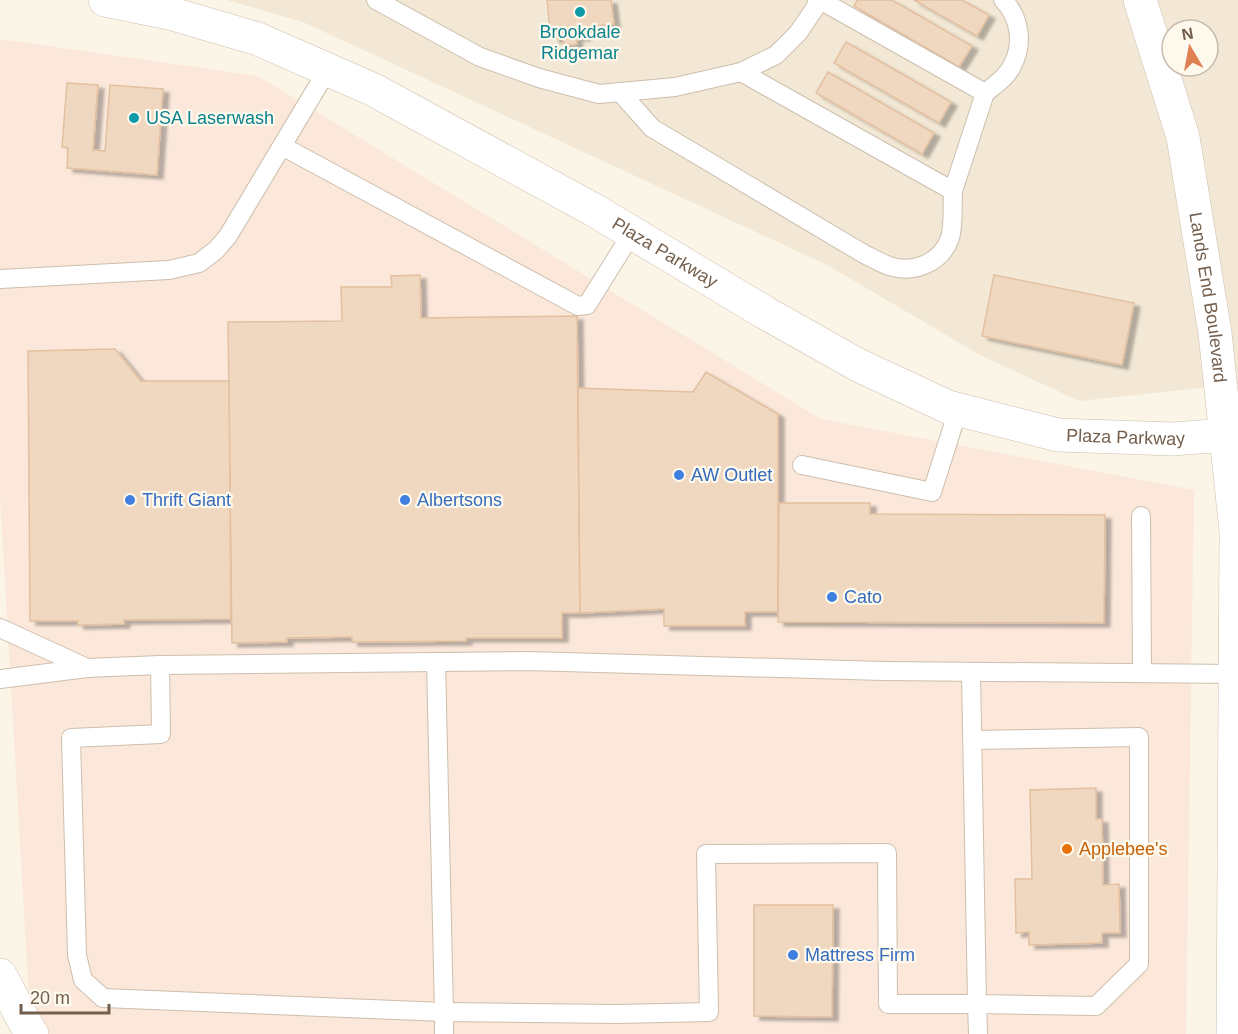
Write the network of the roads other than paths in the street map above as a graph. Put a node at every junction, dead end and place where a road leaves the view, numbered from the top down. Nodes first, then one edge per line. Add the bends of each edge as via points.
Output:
1 (105, 0) edge
2 (376, 0) edge
3 (819, 0) edge
4 (1003, 0) edge
5 (1140, 0) edge
6 (328, 69) junction
7 (741, 72) junction
8 (620, 92) junction
9 (986, 93) junction
10 (282, 146) junction
11 (953, 191) junction
12 (632, 233) junction
13 (0, 279) edge
14 (958, 410) junction
15 (1232, 434) edge
16 (802, 465) dead end
17 (1141, 516) dead end
18 (1237, 594) edge
19 (0, 628) edge
20 (436, 662) junction
21 (160, 665) junction
22 (87, 668) junction
23 (971, 672) junction
24 (1142, 673) junction
25 (1236, 674) edge
26 (0, 679) edge
27 (973, 740) junction
28 (0, 975) edge
29 (977, 1004) junction
30 (444, 1012) junction
31 (32, 1034) edge
32 (444, 1034) edge
33 (978, 1034) edge
34 (1233, 1034) edge

1 - 6 street, Plaza Parkway via 169,13 258,39
2 - 8 lane via 480,57 599,94
3 - 7 lane via 798,33 776,55
3 - 9 lane
4 - 9 lane via 1018,23 1018,46 1012,66
5 - 15 street, Lands End Boulevard via 1183,137
6 - 10 lane
6 - 12 street, Plaza Parkway via 374,90
7 - 8 lane via 675,87
7 - 11 lane
8 - 11 lane via 651,128 890,266 910,269 939,256 950,237
9 - 11 lane
10 - 12 lane via 578,306 587,305
10 - 13 lane via 228,236 199,263 169,270
12 - 14 street, Plaza Parkway via 858,365
14 - 15 street, Plaza Parkway via 1058,435 1172,439
14 - 16 lane via 932,492
15 - 18 street, Lands End Boulevard
17 - 24 lane
18 - 25 street, Lands End Boulevard
19 - 22 lane
20 - 21 lane
20 - 23 lane
20 - 30 lane
21 - 22 lane
21 - 30 lane via 161,734 70,738 77,955 83,980 103,998
22 - 26 lane
23 - 24 lane
23 - 27 lane
24 - 25 lane
25 - 34 street, Lands End Boulevard
27 - 29 lane
27 - 29 lane via 1139,737 1139,964 1096,1006
28 - 31 street
29 - 30 lane via 888,1004 887,853 706,854 709,1012
29 - 33 lane
30 - 32 lane

